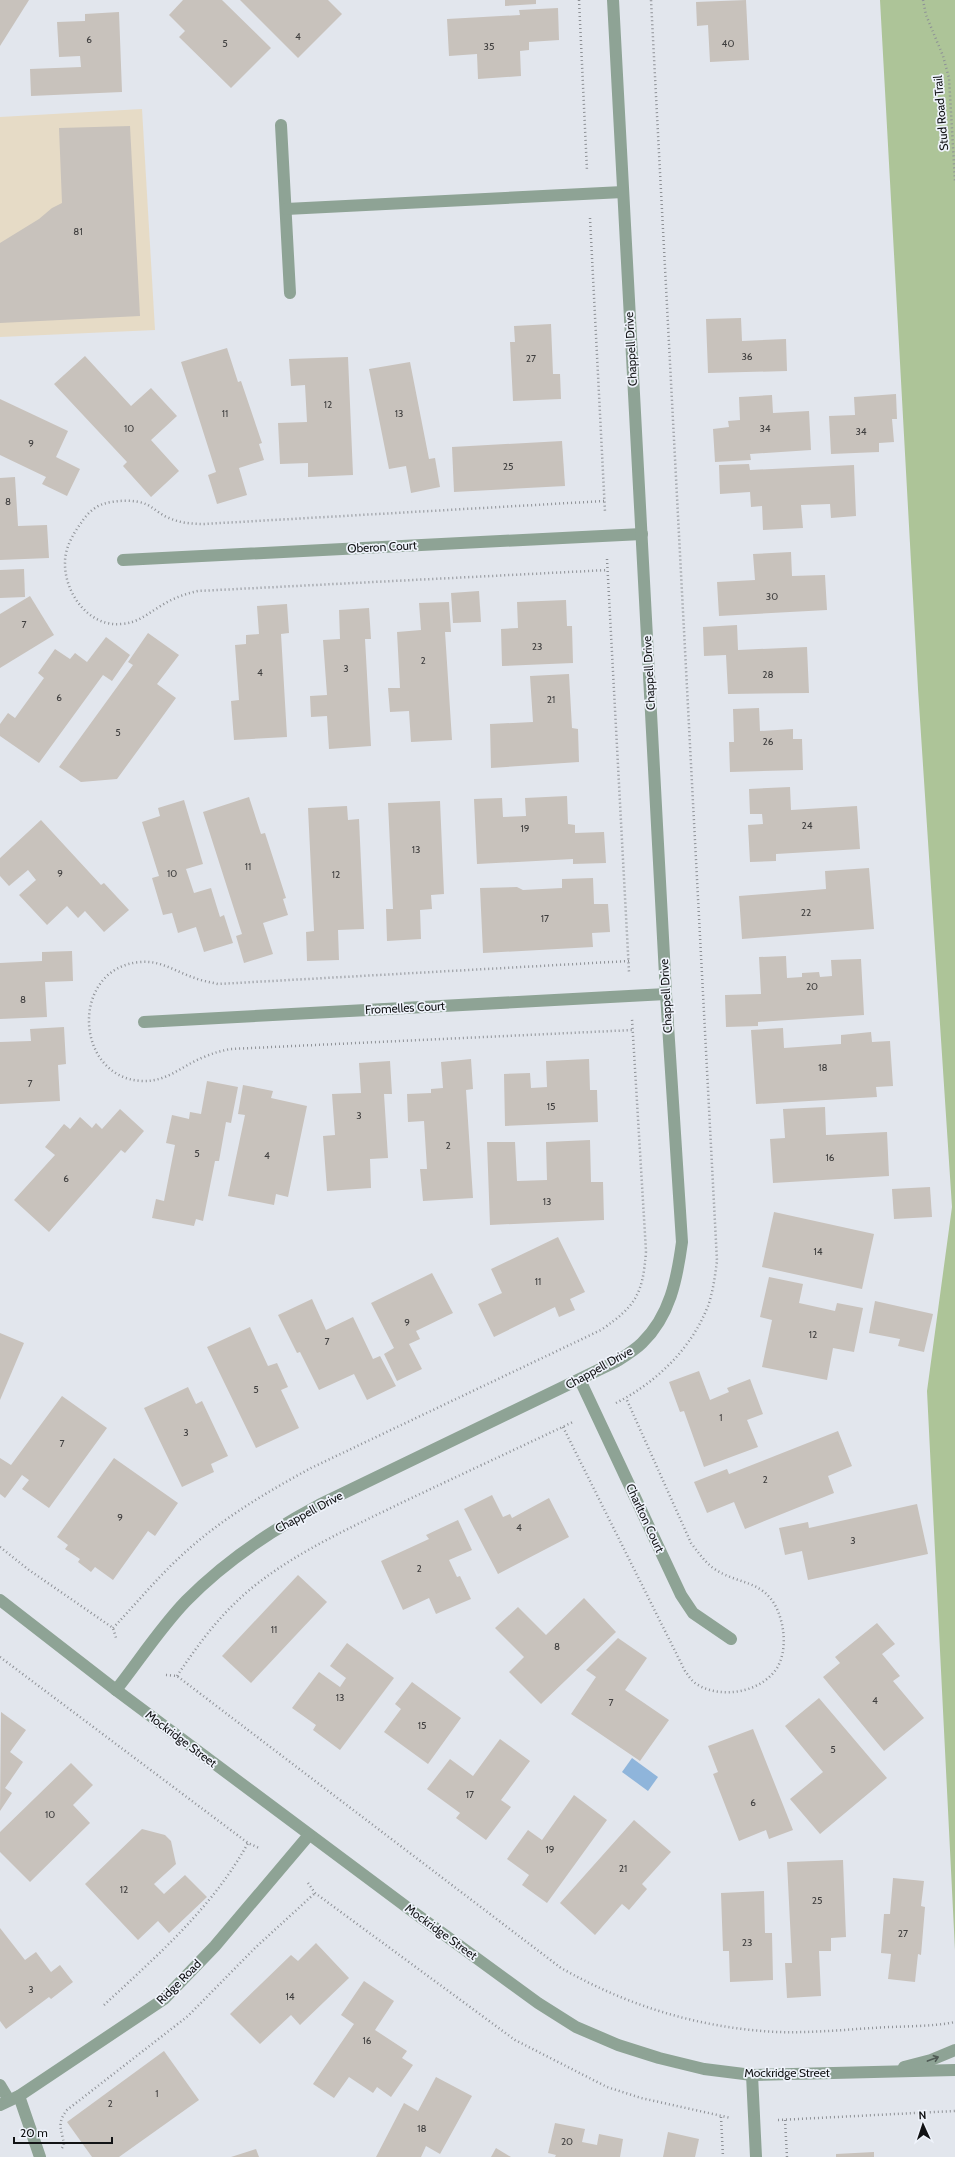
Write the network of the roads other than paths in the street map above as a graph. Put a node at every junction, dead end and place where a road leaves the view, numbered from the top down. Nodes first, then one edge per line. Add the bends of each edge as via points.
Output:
1 (613, 0) edge
2 (281, 125) dead end
3 (623, 192) junction
4 (286, 209) junction
5 (290, 293) dead end
6 (642, 534) junction
7 (123, 560) dead end
8 (666, 994) junction
9 (144, 1022) dead end
10 (580, 1380) junction
11 (0, 1600) edge
12 (731, 1639) dead end
13 (116, 1690) junction
14 (310, 1835) junction
15 (955, 2050) edge
16 (955, 2070) edge
17 (883, 2072) junction
18 (752, 2075) junction
19 (0, 2086) edge
20 (10, 2100) edge
21 (40, 2157) edge
22 (756, 2157) edge

1 - 3 street, Chappell Drive
2 - 4 street
3 - 4 street
3 - 6 street, Chappell Drive
4 - 5 street
6 - 7 street, Oberon Court
6 - 8 street, Chappell Drive
8 - 9 street, Fromelles Court
8 - 10 street, Chappell Drive via 682,1242 678,1272 660,1322 642,1344 617,1361
10 - 12 street, Charlton Court via 681,1595 693,1613
10 - 13 street, Chappell Drive via 319,1505 256,1542 215,1573 185,1602
11 - 13 street, Mockridge Street
13 - 14 street, Mockridge Street
14 - 18 street, Mockridge Street via 495,1972 576,2027 618,2045 659,2058
14 - 20 street, Ridge Road via 215,1946 164,1999
17 -> 15 street via 931,2060
16 - 17 street, Mockridge Street
17 - 18 street, Mockridge Street
18 - 22 street
19 - 20 street
20 - 21 street

